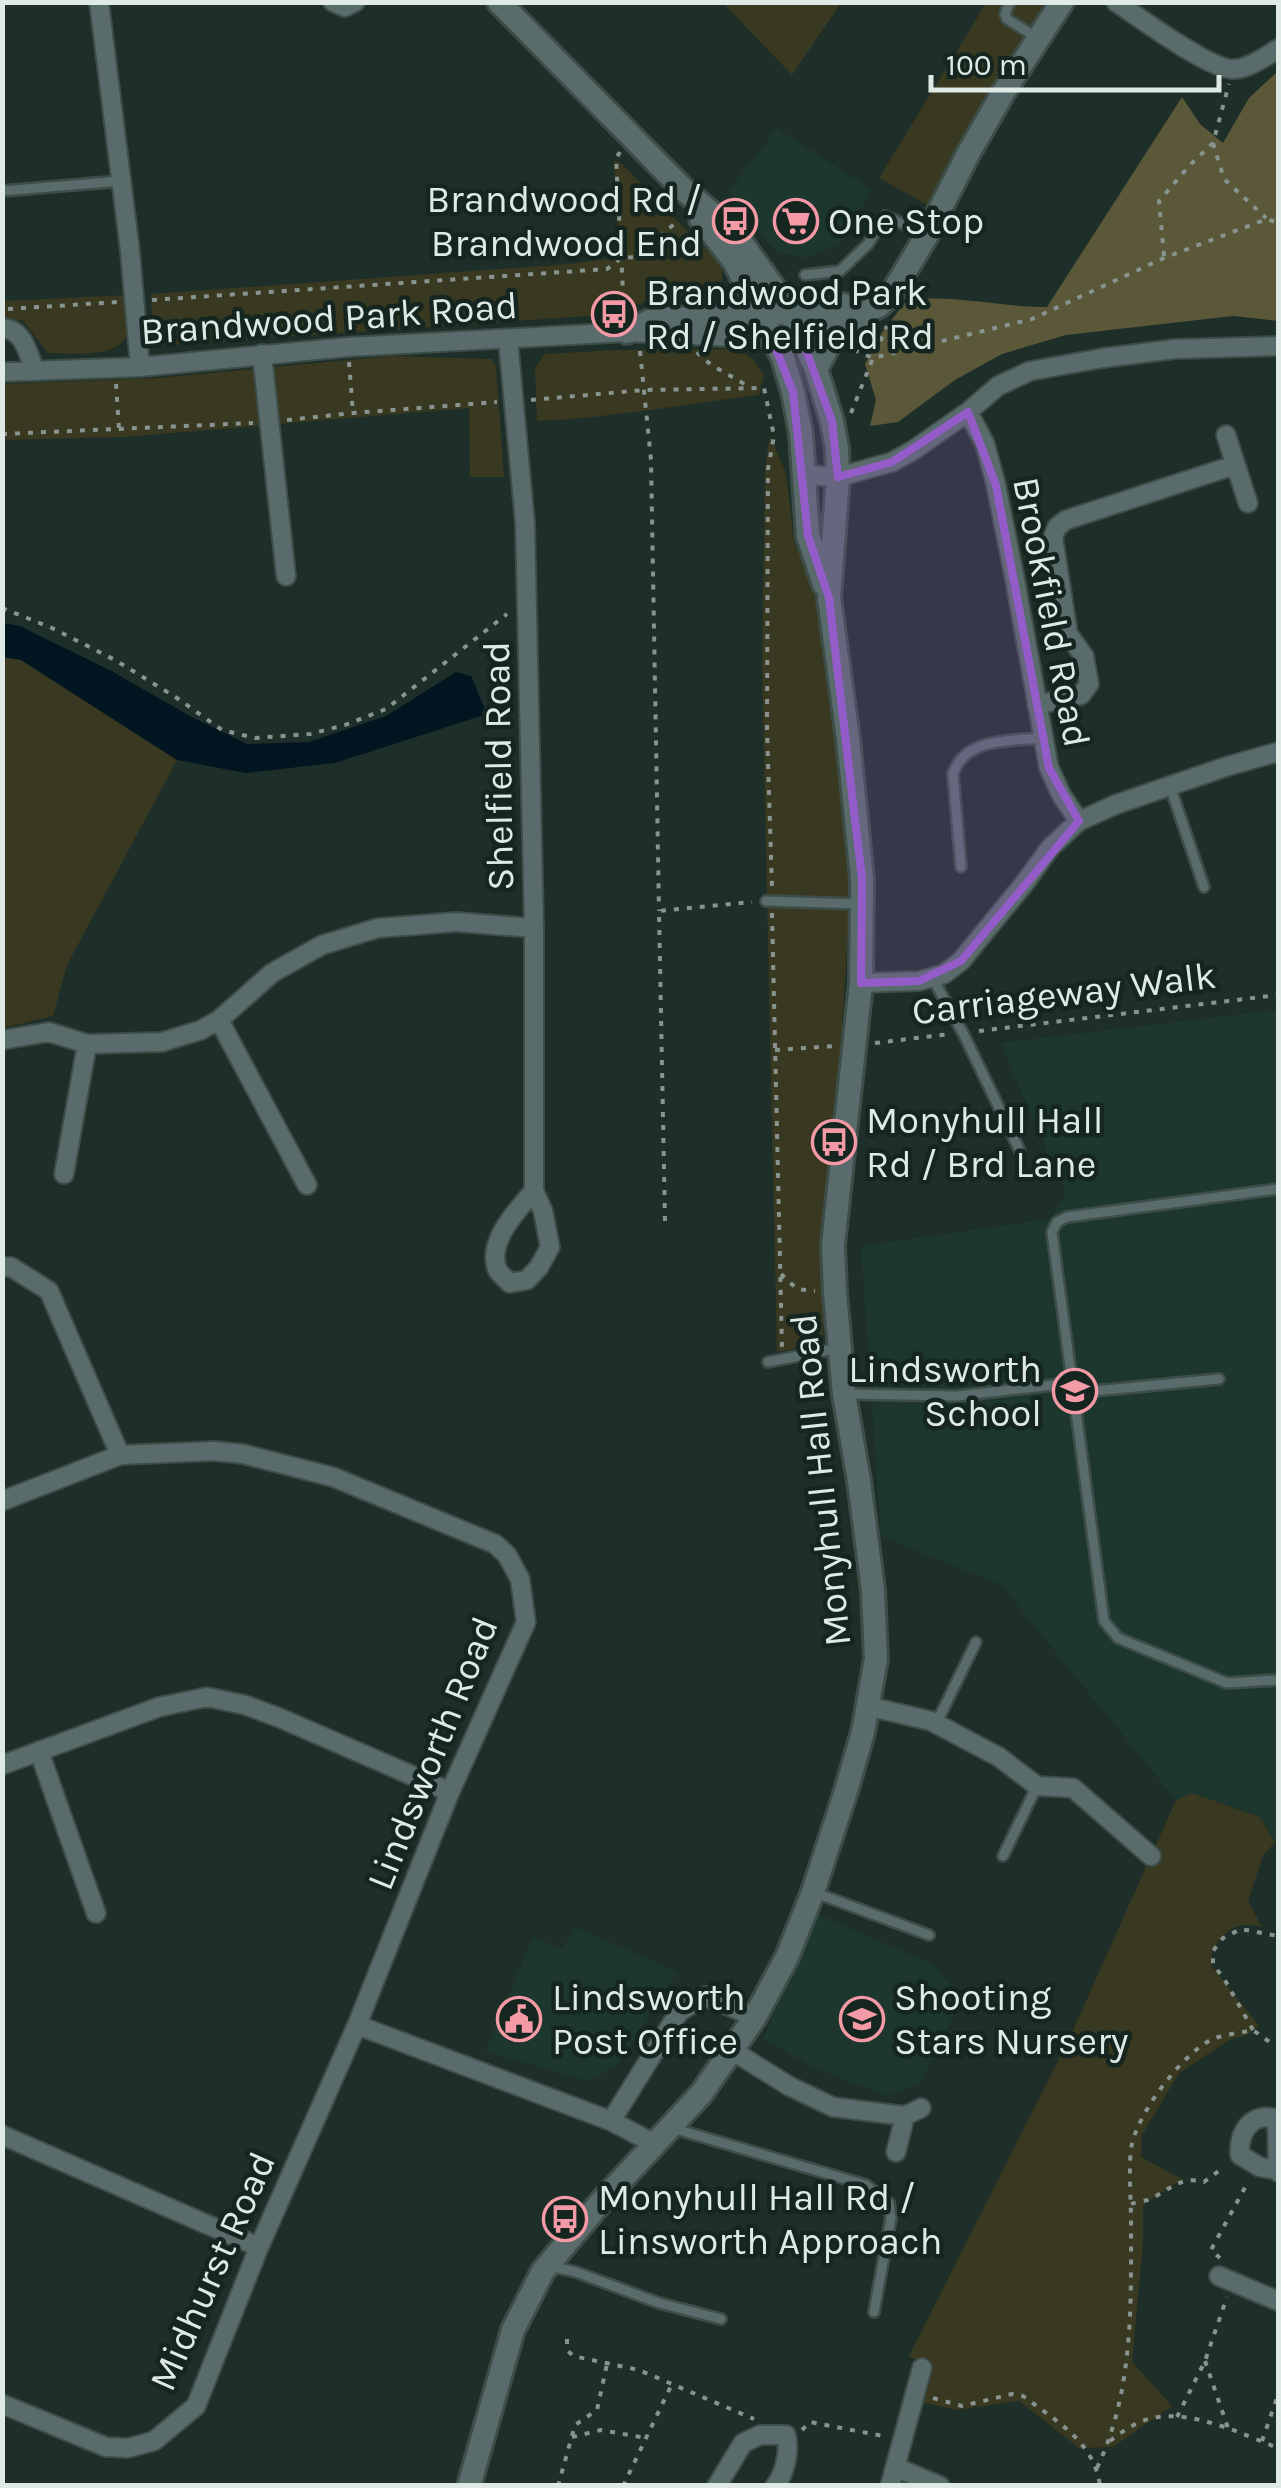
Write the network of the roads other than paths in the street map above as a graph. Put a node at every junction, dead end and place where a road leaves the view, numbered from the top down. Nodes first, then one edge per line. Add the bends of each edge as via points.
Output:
1 (99, 2) edge
2 (333, 2) edge
3 (354, 2) edge
4 (499, 2) edge
5 (1010, 2) edge
6 (1062, 2) edge
7 (1116, 2) edge
8 (1039, 38) junction
9 (1278, 49) edge
10 (121, 181) junction
11 (2, 191) edge
12 (927, 235) junction
13 (805, 274) dead end
14 (904, 276) junction
15 (879, 306) junction
16 (781, 318) junction
17 (2, 328) edge
18 (627, 332) junction
19 (772, 339) junction
20 (508, 340) junction
21 (1278, 346) edge
22 (262, 354) junction
23 (140, 368) junction
24 (816, 369) junction
25 (35, 371) junction
26 (2, 372) edge
27 (968, 412) junction
28 (1226, 435) dead end
29 (1235, 465) junction
30 (804, 474) junction
31 (838, 477) junction
32 (1248, 503) dead end
33 (286, 576) dead end
34 (829, 598) junction
35 (1036, 705) junction
36 (1043, 738) junction
37 (1278, 752) edge
38 (1170, 786) junction
39 (1080, 821) junction
40 (961, 867) dead end
41 (1204, 887) dead end
42 (769, 901) road end
43 (862, 904) junction
44 (534, 928) junction
45 (932, 977) junction
46 (861, 983) junction
47 (219, 1020) junction
48 (2, 1040) edge
49 (87, 1044) junction
50 (1020, 1151) dead end
51 (64, 1174) dead end
52 (307, 1185) dead end
53 (1278, 1190) edge
54 (534, 1191) junction
55 (2, 1266) edge
56 (840, 1347) junction
57 (768, 1362) dead end
58 (1219, 1380) dead end
59 (1072, 1388) junction
60 (844, 1394) junction
61 (120, 1455) junction
62 (2, 1501) edge
63 (976, 1642) dead end
64 (1278, 1680) edge
65 (868, 1706) junction
66 (936, 1724) junction
67 (39, 1750) junction
68 (2, 1765) edge
69 (1037, 1786) junction
70 (450, 1792) junction
71 (1003, 1856) dead end
72 (1151, 1856) dead end
73 (813, 1892) junction
74 (96, 1913) dead end
75 (929, 1935) dead end
76 (754, 2017) junction
77 (356, 2024) junction
78 (733, 2051) junction
79 (610, 2121) junction
80 (2, 2135) edge
81 (662, 2136) junction
82 (896, 2152) dead end
83 (1272, 2170) edge
84 (259, 2248) junction
85 (547, 2266) junction
86 (1226, 2279) road end
87 (1278, 2300) edge
88 (874, 2312) dead end
89 (721, 2319) dead end
90 (922, 2368) dead end
91 (2, 2404) edge
92 (892, 2476) edge
93 (469, 2486) edge
94 (718, 2486) edge
95 (775, 2486) edge
96 (940, 2486) edge

1 - 10 street
2 - 3 street
4 - 16 street via 689,198
5 - 8 lane via 1007,19
6 - 8 street
7 - 9 street via 1208,64 1233,70
8 - 12 street
10 - 11 lane
10 - 23 street
12 - 13 lane via 885,216 840,271
12 - 14 street
14 - 15 street
14 - 16 street via 875,295
15 - 16 street via 861,314
15 - 24 street via 832,339
16 - 18 street, Brandwood Park Road via 656,318
16 - 19 street, Monyhull Hall Road
16 - 24 street, Monyhull Hall Road
17 - 25 street via 18,332
18 - 19 street, Brandwood Park Road
18 - 20 street, Brandwood Park Road
19 - 30 street, Monyhull Hall Road via 793,392
20 - 22 street, Brandwood Park Road
20 - 44 street, Shelfield Road via 525,524
21 - 27 street via 1175,349 1030,371 998,386
22 - 23 street, Brandwood Park Road
22 - 33 street
23 - 25 street, Brandwood Park Road
24 - 31 street, Monyhull Hall Road via 832,422
25 - 26 street, Brandwood Park Road
27 - 31 street via 892,462
27 - 35 street, Brookfield Road via 996,485
28 - 29 street
29 - 32 street
29 - 35 street via 1058,528 1053,537 1068,634 1084,656 1089,684 1081,696
30 - 31 street
30 - 34 street, Monyhull Hall Road via 808,536
31 - 34 street, Monyhull Hall Road
34 - 43 street, Monyhull Hall Road
35 - 36 street, Brookfield Road
36 - 39 street, Brookfield Road via 1049,768
36 - 40 lane via 986,744 958,760 953,774
37 - 38 street
38 - 39 street
38 - 41 lane
39 - 45 street via 1050,848 960,961
42 - 43 lane
43 - 46 street, Monyhull Hall Road
44 - 47 street via 456,922 378,928 322,945 272,973
44 - 54 street, Shelfield Road
45 - 46 street
45 - 50 lane
46 - 56 street, Monyhull Hall Road via 834,1245
47 - 49 street via 162,1042
47 - 52 street
48 - 49 street via 49,1032
49 - 51 street
53 - 59 lane via 1057,1222 1052,1232
54 - 54 street, Shelfield Road via 499,1238 498,1272 510,1283 527,1280 550,1247
55 - 61 street via 49,1291
56 - 57 lane
56 - 60 street, Monyhull Hall Road
58 - 59 lane
59 - 60 lane
59 - 64 lane via 1104,1622 1118,1638 1227,1683
60 - 65 street, Monyhull Hall Road via 876,1627
61 - 62 street, Lindsworth Road
61 - 70 street, Lindsworth Road via 214,1452 290,1464 495,1544 507,1555 520,1579 526,1622
63 - 66 lane
65 - 66 street
65 - 73 street, Monyhull Hall Road
66 - 69 street
67 - 68 street
67 - 70 street via 207,1697 262,1711
67 - 74 street
69 - 71 lane
69 - 72 street via 1073,1788
70 - 77 street, Lindsworth Road
73 - 75 lane
73 - 76 street, Monyhull Hall Road
76 - 78 street, Monyhull Hall Road
76 - 79 street via 704,1996 679,2012
77 - 79 street
77 - 84 street, Midhurst Road
78 - 81 street, Monyhull Hall Road
78 - 82 street via 834,2107 913,2112
79 - 81 street
80 - 84 street
81 - 85 street, Monyhull Hall Road
81 - 88 lane via 866,2184 889,2202
83 - 83 street via 1277,2119 1258,2117 1244,2129 1240,2155
84 - 91 street, Midhurst Road via 196,2406 154,2442 106,2446
85 - 89 lane
85 - 93 street, Monyhull Hall Road via 514,2330
86 - 87 street
90 - 92 street
92 - 96 street
94 - 95 street via 743,2442 786,2435 789,2445

